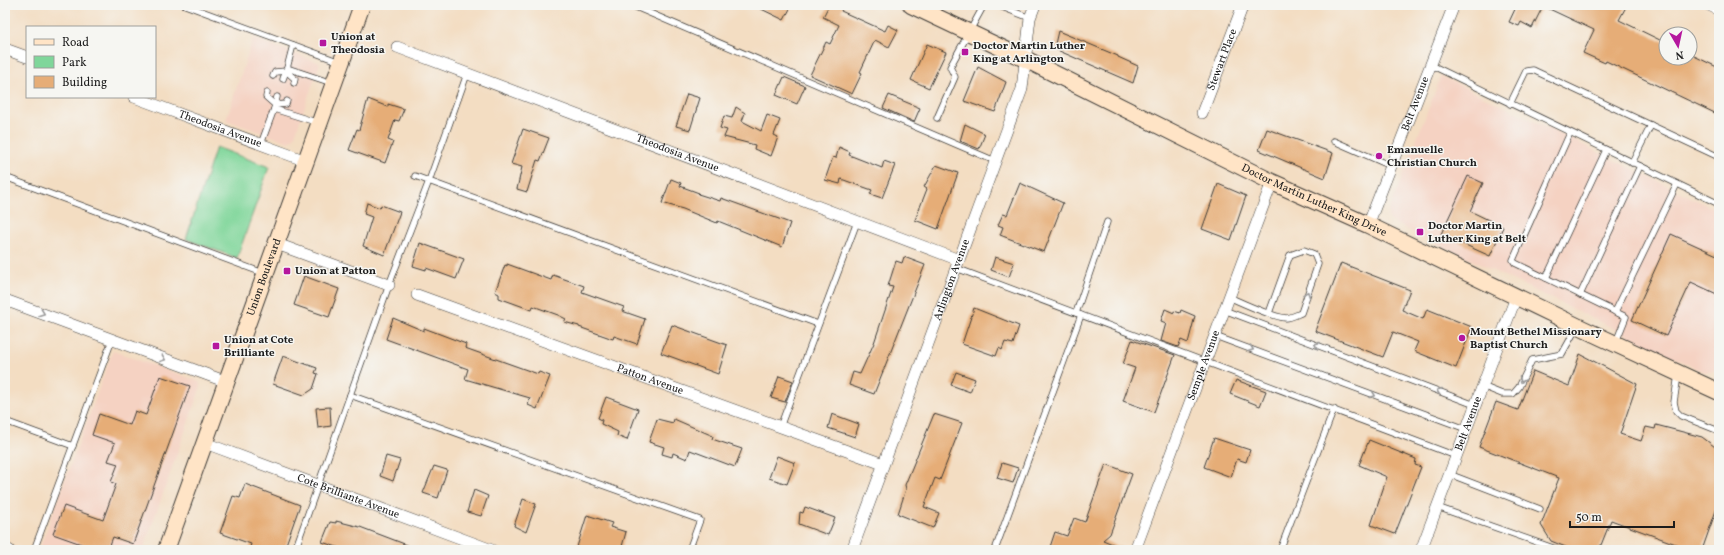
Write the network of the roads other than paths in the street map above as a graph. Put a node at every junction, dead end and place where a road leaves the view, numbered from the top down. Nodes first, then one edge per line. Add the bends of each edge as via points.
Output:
1 (185, 5) edge
2 (362, 5) edge
3 (630, 5) edge
4 (911, 5) edge
5 (984, 5) edge
6 (997, 5) edge
7 (1035, 5) edge
8 (1243, 5) edge
9 (1454, 5) edge
10 (1709, 5) edge
11 (1719, 10) edge
12 (1030, 18) junction
13 (969, 33) junction
14 (293, 44) junction
15 (397, 47) dead end
16 (5, 49) edge
17 (26, 57) edge
18 (1025, 59) junction
19 (342, 62) junction
20 (1430, 65) junction
21 (287, 69) junction
22 (468, 74) junction
23 (273, 76) dead end
24 (283, 79) dead end
25 (294, 83) dead end
26 (334, 84) junction
27 (267, 93) dead end
28 (277, 97) dead end
29 (137, 98) edge
30 (287, 100) dead end
31 (1510, 104) junction
32 (274, 107) junction
33 (1202, 114) dead end
34 (937, 118) dead end
35 (320, 123) junction
36 (1651, 125) junction
37 (1570, 133) junction
38 (1334, 141) dead end
39 (261, 144) junction
40 (1606, 150) junction
41 (1719, 157) edge
42 (306, 161) junction
43 (995, 161) junction
44 (1632, 163) junction
45 (1391, 166) junction
46 (1640, 166) junction
47 (415, 176) dead end
48 (5, 177) edge
49 (430, 182) junction
50 (1272, 182) junction
51 (1677, 184) junction
52 (1719, 204) edge
53 (857, 222) junction
54 (1107, 222) dead end
55 (1368, 225) junction
56 (277, 244) junction
57 (957, 264) junction
58 (266, 274) junction
59 (1546, 278) junction
60 (389, 285) junction
61 (1580, 294) junction
62 (417, 295) dead end
63 (1229, 297) junction
64 (1516, 297) junction
65 (5, 300) edge
66 (1224, 310) junction
67 (1269, 312) junction
68 (1615, 312) junction
69 (1078, 314) junction
70 (818, 324) junction
71 (1577, 326) junction
72 (1215, 336) junction
73 (112, 340) junction
74 (1615, 344) junction
75 (1205, 363) junction
76 (1678, 373) junction
77 (227, 382) junction
78 (1482, 386) junction
79 (1718, 390) edge
80 (350, 395) junction
81 (1475, 405) junction
82 (1334, 409) junction
83 (5, 421) edge
84 (780, 427) junction
85 (1466, 429) junction
86 (1719, 431) edge
87 (205, 443) junction
88 (72, 446) junction
89 (1456, 456) junction
90 (883, 464) junction
91 (1449, 474) junction
92 (318, 486) junction
93 (1437, 506) junction
94 (1540, 509) dead end
95 (5, 549) edge
96 (8, 550) edge
97 (34, 550) edge
98 (166, 550) edge
99 (295, 550) edge
100 (492, 550) edge
101 (689, 550) edge
102 (852, 550) edge
103 (995, 550) edge
104 (1135, 550) edge
105 (1280, 550) edge
106 (1420, 550) edge
107 (1559, 550) edge

1 - 14 lane
2 - 19 main road, Union Boulevard
3 - 43 lane
4 - 13 main road, Doctor Martin Luther King Drive
5 - 13 lane
6 - 12 lane
7 - 12 street, Arlington Avenue
8 - 33 street, Stewart Place
9 - 20 street, Belt Avenue
10 - 11 street
12 - 18 street, Arlington Avenue
13 - 18 main road, Doctor Martin Luther King Drive
13 - 34 lane via 950,67 955,77
14 - 19 lane
14 - 21 lane
15 - 22 street, Theodosia Avenue
16 - 17 street
18 - 43 street, Arlington Avenue via 1022,89
18 - 50 main road, Doctor Martin Luther King Drive
19 - 26 main road, Union Boulevard
20 - 31 lane
20 - 45 street, Belt Avenue
21 - 23 lane via 275,72
21 - 24 lane
21 - 25 lane via 295,79
21 - 26 lane
22 - 49 lane
22 - 53 street, Theodosia Avenue
26 - 35 main road, Union Boulevard
27 - 32 lane via 266,97
28 - 32 lane
29 - 39 street, Theodosia Avenue
30 - 32 lane via 286,104
31 - 36 lane via 1526,71 1533,70
31 - 37 lane
32 - 35 lane
32 - 39 lane
35 - 42 main road, Union Boulevard
36 - 41 lane
36 - 44 lane
37 - 40 lane
37 - 59 lane via 1513,260
38 - 45 lane
39 - 42 street, Theodosia Avenue
40 - 44 lane
40 - 59 lane
42 - 56 main road, Union Boulevard
43 - 57 street, Arlington Avenue
44 - 46 lane
45 - 55 street, Belt Avenue
46 - 51 lane
46 - 61 lane
47 - 49 lane
48 - 58 lane
49 - 60 lane
49 - 70 lane
50 - 55 main road, Doctor Martin Luther King Drive
50 - 63 street, Semple Avenue
51 - 52 lane
51 - 68 lane
53 - 57 street, Theodosia Avenue
53 - 70 lane
54 - 69 lane
55 - 64 main road, Doctor Martin Luther King Drive
56 - 58 main road, Union Boulevard
56 - 60 street
57 - 69 lane
57 - 90 street, Arlington Avenue
58 - 77 main road, Union Boulevard
59 - 61 lane
60 - 80 lane
61 - 68 lane
62 - 84 street, Patton Avenue
63 - 66 street, Semple Avenue
63 - 67 lane
64 - 71 main road, Doctor Martin Luther King Drive
64 - 78 street, Belt Avenue
65 -> 73 street
66 - 72 street, Semple Avenue
81 -> 66 lane
67 -> 67 lane via 1286,318 1300,313 1318,264 1314,254 1304,250 1290,255
68 - 74 lane via 1626,317
69 - 75 lane
69 - 103 lane
70 - 84 lane
71 - 74 main road, Doctor Martin Luther King Drive
71 -> 78 lane via 1562,354 1535,358 1530,362 1519,388 1513,394 1502,394
72 - 75 street, Semple Avenue
72 -> 85 lane
73 -> 77 street
73 - 88 lane
74 - 76 main road, Doctor Martin Luther King Drive
75 - 82 lane
75 - 104 street, Semple Avenue
76 - 79 main road, Doctor Martin Luther King Drive
76 - 86 lane via 1674,402 1676,411 1682,416
77 - 87 main road, Union Boulevard
78 - 81 street, Belt Avenue
80 - 92 lane
80 - 101 lane via 700,520
81 - 85 street, Belt Avenue
82 - 89 lane
82 - 105 lane
83 - 88 lane
84 - 90 street, Patton Avenue
85 - 89 street, Belt Avenue
87 - 92 street, Cote Brilliante Avenue
87 - 98 main road, Union Boulevard
88 - 97 lane
89 - 91 street, Belt Avenue
90 - 102 street, Arlington Avenue
91 - 93 street, Belt Avenue
91 - 94 lane
92 - 99 lane
92 - 100 street, Cote Brilliante Avenue
93 - 106 street, Belt Avenue
93 - 107 lane
95 - 96 street

